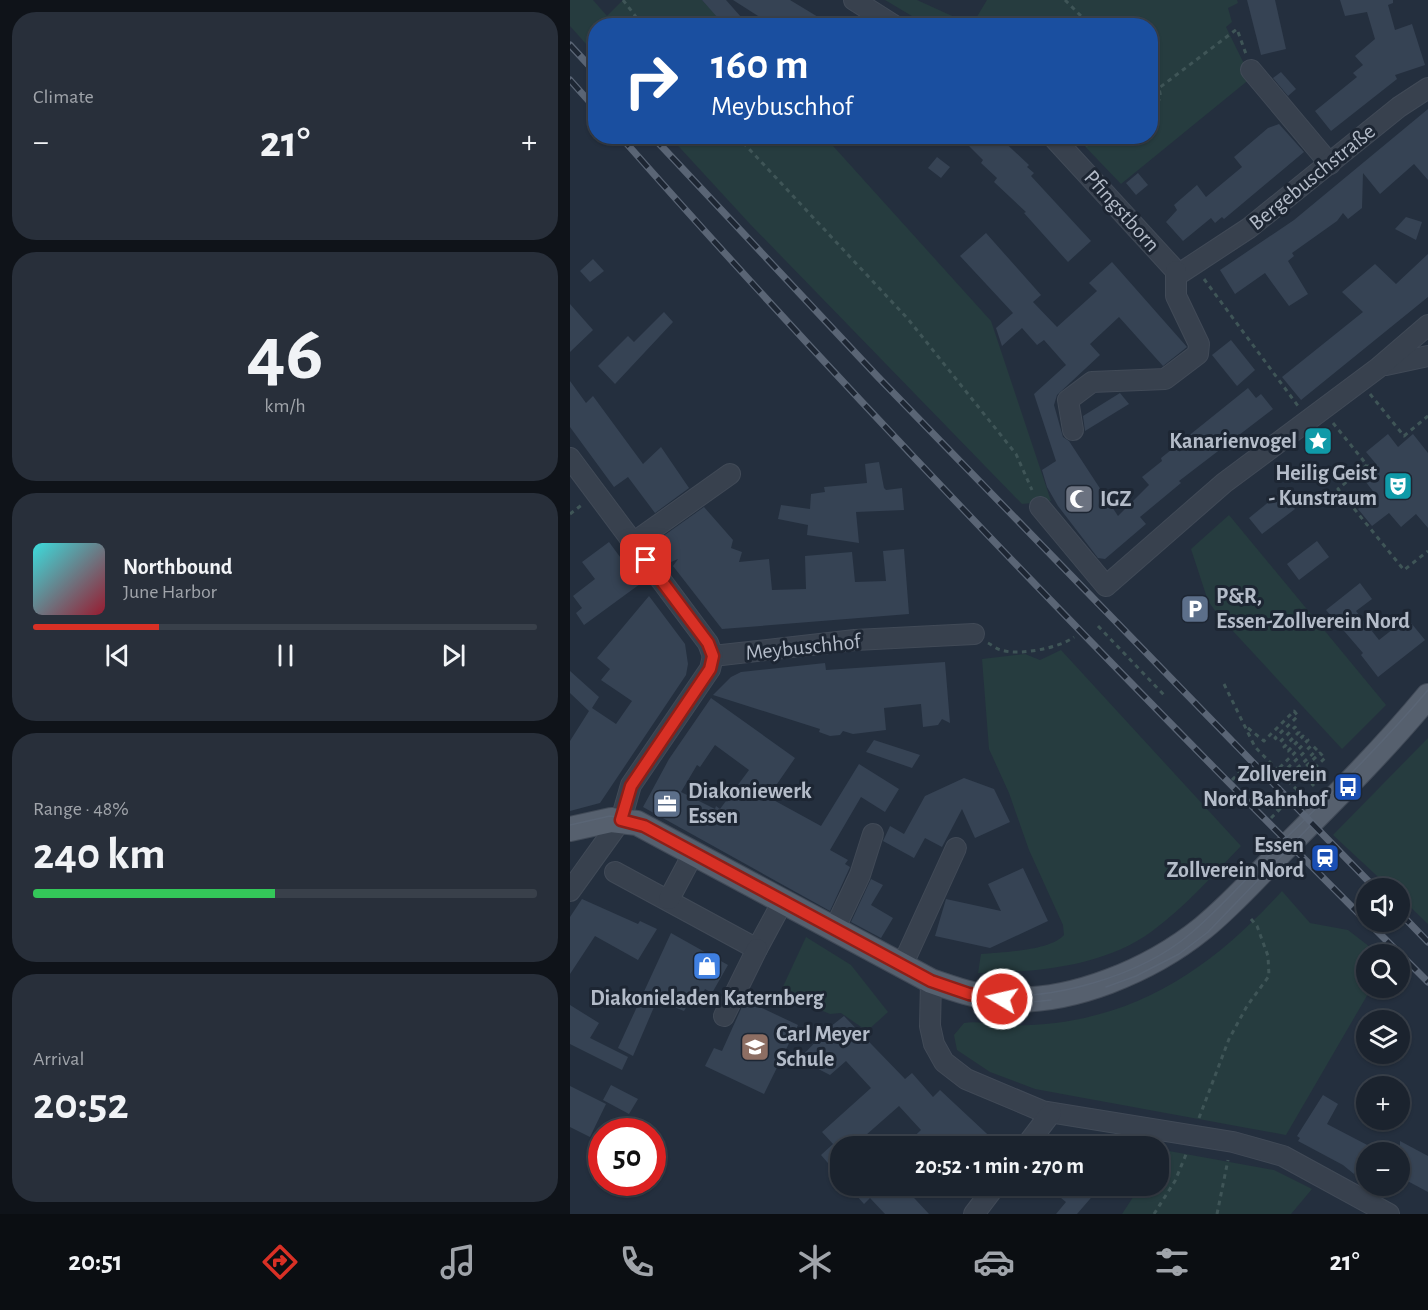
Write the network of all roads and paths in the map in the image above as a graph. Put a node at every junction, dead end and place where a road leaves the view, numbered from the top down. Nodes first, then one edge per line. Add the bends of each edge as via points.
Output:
1 (623, 0) edge
2 (854, 0) edge
3 (1065, 0) edge
4 (637, 18) edge
5 (882, 18) edge
6 (1083, 18) edge
7 (1251, 70) joint
8 (1159, 88) joint
9 (1428, 88) edge
10 (1158, 101) edge
11 (745, 144) edge
12 (1060, 144) edge
13 (1090, 144) edge
14 (1067, 151) junction
15 (1330, 164) junction
16 (1195, 265) junction
17 (1176, 271) junction
18 (1428, 325) edge
19 (1428, 356) edge
20 (1378, 368) junction
21 (1360, 381) junction
22 (1314, 415) junction
23 (1428, 416) edge
24 (1073, 430) dead end
25 (570, 458) edge
26 (730, 474) dead end
27 (1040, 507) joint
28 (633, 543) junction
29 (1428, 551) edge
30 (1098, 626) dead end
31 (974, 634) joint
32 (1074, 637) dead end
33 (713, 656) junction
34 (1224, 684) dead end
35 (1164, 695) dead end
36 (1428, 696) edge
37 (1248, 728) junction
38 (1249, 763) dead end
39 (1277, 770) junction
40 (1240, 772) junction
41 (1281, 774) junction
42 (1232, 780) dead end
43 (1249, 781) dead end
44 (1314, 786) dead end
45 (1264, 796) dead end
46 (1304, 797) dead end
47 (1287, 802) dead end
48 (1278, 810) junction
49 (1270, 818) dead end
50 (621, 820) junction
51 (570, 829) edge
52 (873, 834) dead end
53 (956, 848) dead end
54 (694, 852) junction
55 (615, 872) dead end
56 (570, 891) edge
57 (669, 899) junction
58 (783, 901) junction
59 (1251, 919) dead end
60 (834, 930) junction
61 (753, 946) junction
62 (902, 966) junction
63 (931, 981) junction
64 (719, 1012) dead end
65 (1052, 1113) junction
66 (1034, 1136) edge
67 (1193, 1137) junction
68 (1233, 1142) junction
69 (988, 1196) edge
70 (974, 1214) edge
71 (1154, 1214) edge
72 (1217, 1214) edge
73 (1389, 1214) edge

1 - 4 path
2 - 5 street
3 - 6 path
7 - 8 path via 1237,29
7 - 15 street
8 - 10 path
9 - 15 street, Bergebuschstraße
11 - 27 path via 908,318 1016,454
12 - 14 street, Pfingstborn
13 - 14 path
14 - 17 street, Pfingstborn
15 - 16 street, Bergebuschstraße
16 - 17 street, Pfingstborn
16 - 22 path
17 - 24 street via 1176,296 1199,344 1198,354 1165,379 1092,382 1068,400
18 - 20 street
19 - 20 street
20 - 21 street
21 - 22 street
21 - 23 path via 1404,436
22 - 27 street via 1224,483 1106,586
22 - 29 path via 1367,465 1338,489 1404,570
25 - 28 street
26 - 28 street
28 - 33 street via 708,643
30 - 35 path
31 - 32 path via 1001,651 1053,648
31 - 33 street, Meybuschhof via 855,640
33 - 50 street, Meybuschhof via 710,669 631,786
34 - 37 path
36 - 63 main road via 1224,908 1158,961 1083,989 1028,999 969,994
37 - 39 path via 1255,747
37 - 39 path via 1264,741 1294,711 1298,716 1275,738 1280,742 1295,727 1299,732 1284,747 1288,751 1303,736 1308,740
38 - 40 path
39 - 41 path
40 - 42 path
40 - 43 path
41 - 44 path via 1312,745 1317,750 1297,768 1300,772 1320,753 1325,758 1305,777
41 - 46 path
45 - 48 path
47 - 48 path
48 - 49 path
50 - 51 main road
50 - 54 main road via 644,826
50 - 56 street, Meybuschhof
52 - 60 street via 860,875
53 - 62 street
54 - 57 street
54 - 58 main road
55 - 57 street
57 - 61 street
58 - 60 main road
58 - 61 street
59 - 67 path via 1268,956 1269,976 1229,1039
60 - 62 main road
61 - 64 street
62 - 63 main road
63 - 65 street via 932,1035 944,1062 957,1074 994,1092
65 - 66 street
65 - 67 street
67 - 68 street
67 - 71 path via 1175,1181
68 - 72 path
68 - 73 street via 1283,1156
69 - 70 street

